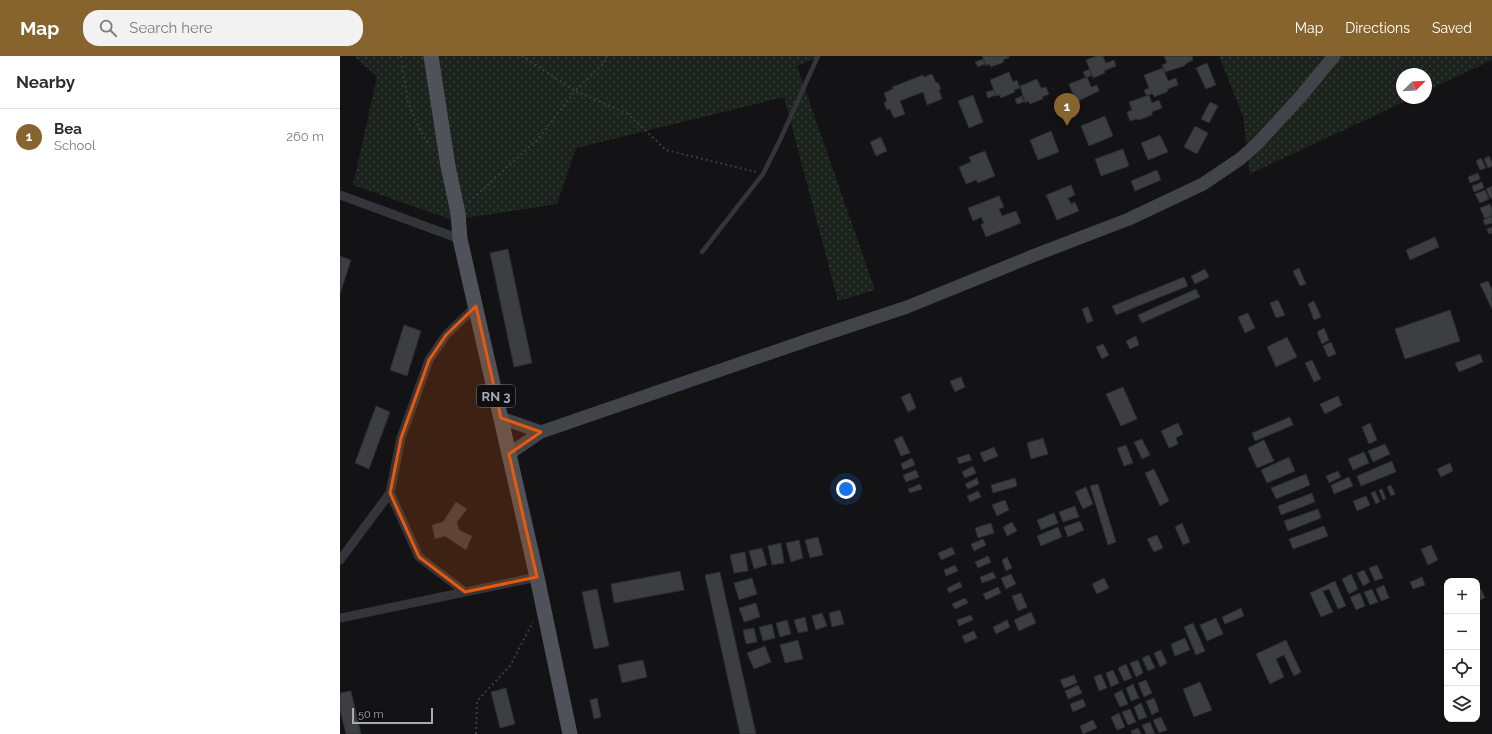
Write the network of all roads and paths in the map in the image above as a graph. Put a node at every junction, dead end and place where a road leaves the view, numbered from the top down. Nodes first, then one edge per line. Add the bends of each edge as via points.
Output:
1 (401, 56) edge
2 (431, 56) edge
3 (522, 56) edge
4 (607, 56) edge
5 (818, 56) edge
6 (1334, 56) edge
7 (575, 90) junction
8 (433, 148) dead end
9 (763, 174) junction
10 (340, 195) edge
11 (458, 213) junction
12 (460, 238) junction
13 (702, 252) dead end
14 (476, 306) junction
15 (501, 418) junction
16 (541, 432) junction
17 (509, 454) junction
18 (390, 493) junction
19 (340, 560) edge
20 (537, 578) junction
21 (465, 592) junction
22 (542, 605) junction
23 (340, 618) edge
24 (476, 734) edge
25 (570, 734) edge

1 - 8 path via 408,103 423,136
2 - 11 main road, RN 3
3 - 7 path
4 - 7 path via 604,63
5 - 9 lane
6 - 16 street via 1256,144 1240,159 1203,184 1129,219 907,307
7 - 9 path via 628,114 666,150
7 - 11 path via 539,138
9 - 13 lane
10 - 12 street
11 - 12 main road, RN 3
12 - 14 main road, RN 3
14 - 15 main road, RN 3
14 - 18 street via 446,335 429,360 400,438
15 - 16 street
15 - 17 main road, RN 3
16 - 17 street
17 - 20 main road, RN 3
18 - 19 street
18 - 21 street via 419,556
20 - 21 street
20 - 22 main road, RN 3
21 - 23 street
22 - 24 path via 510,666 477,701
22 - 25 main road, RN 3

